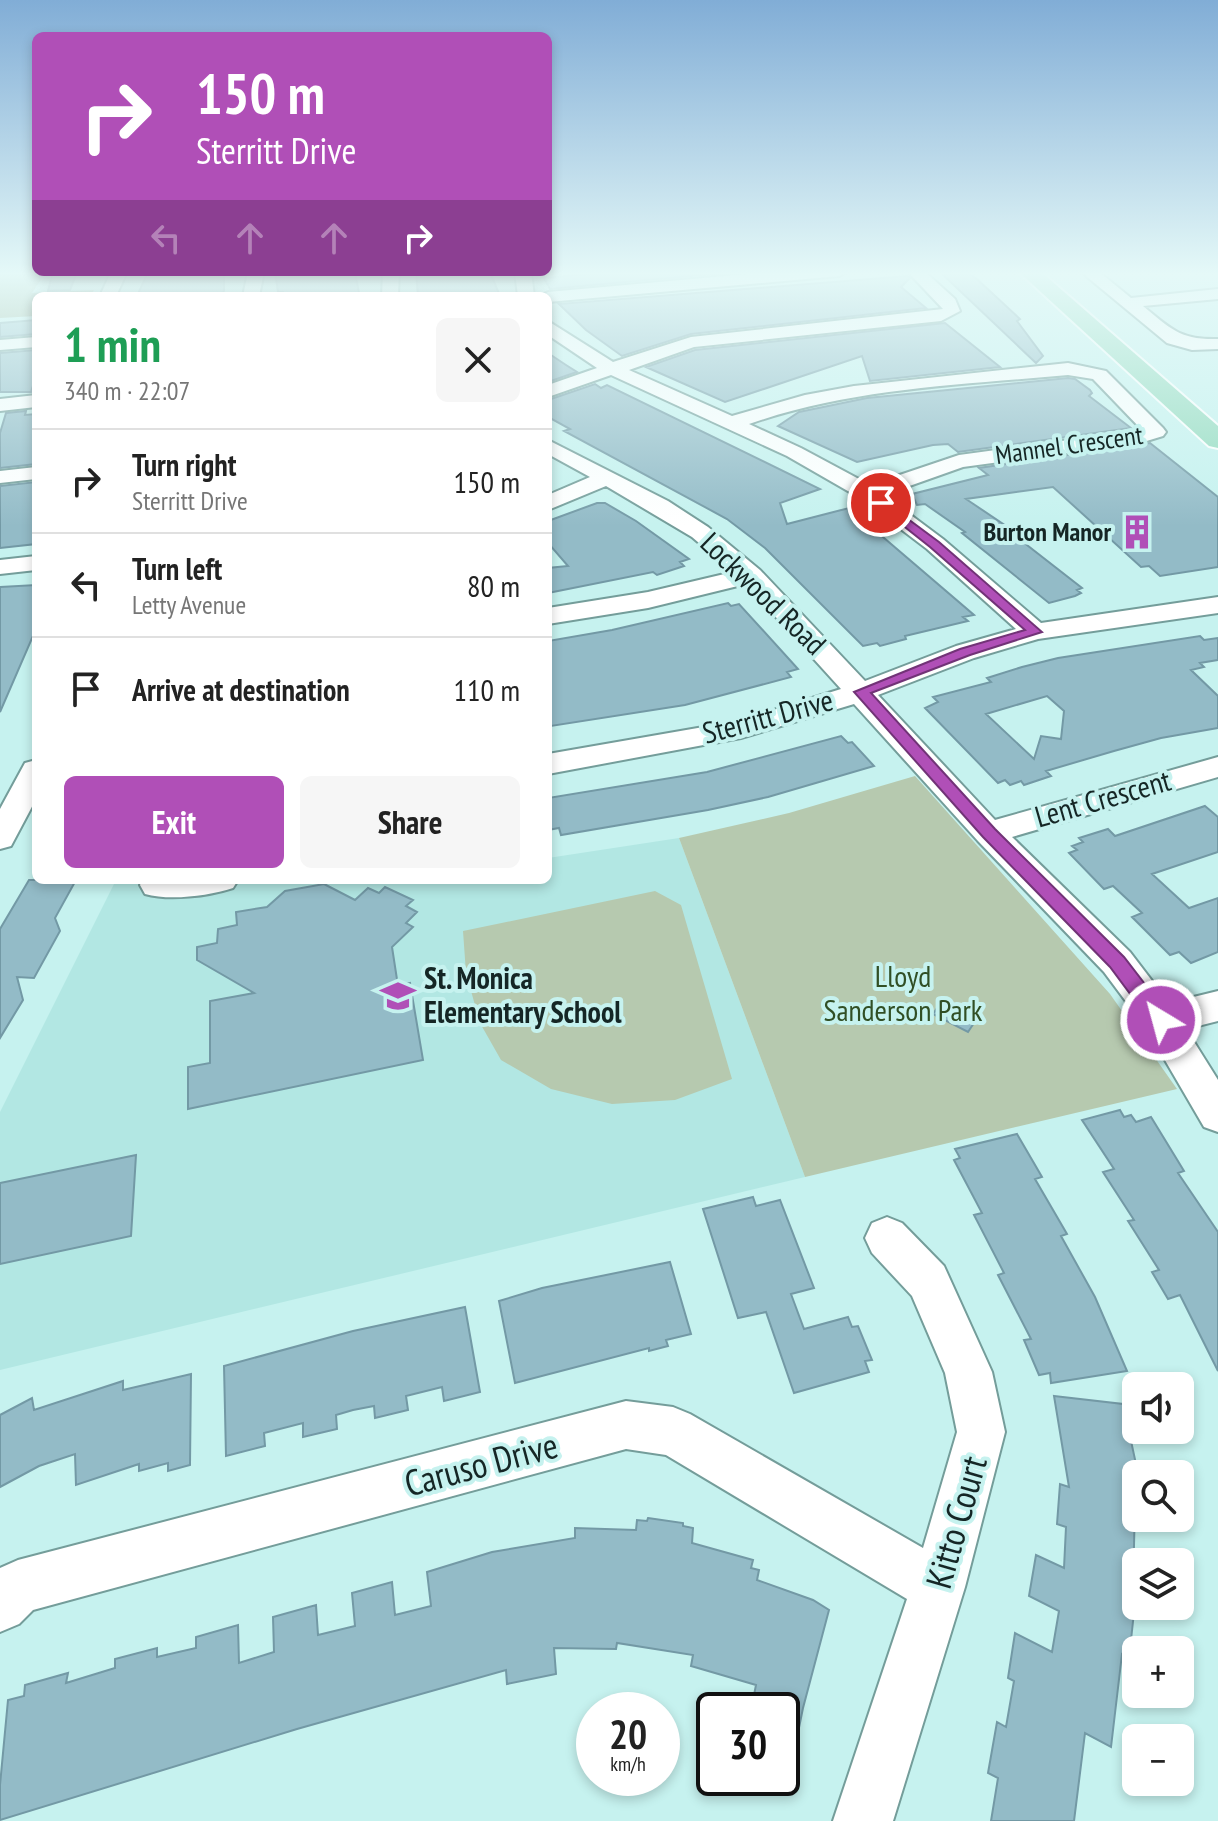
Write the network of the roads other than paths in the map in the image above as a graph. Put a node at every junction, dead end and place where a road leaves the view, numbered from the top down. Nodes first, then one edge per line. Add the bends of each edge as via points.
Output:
1 (588, 356) edge
2 (650, 356) edge
3 (1124, 356) edge
4 (1140, 356) edge
5 (610, 368) junction
6 (552, 390) edge
7 (32, 401) edge
8 (0, 405) edge
9 (1218, 423) edge
10 (730, 424) junction
11 (1218, 440) edge
12 (552, 448) edge
13 (32, 473) edge
14 (0, 477) edge
15 (605, 478) junction
16 (868, 493) junction
17 (552, 501) edge
18 (32, 563) edge
19 (0, 567) edge
20 (751, 575) junction
21 (1218, 605) edge
22 (552, 615) edge
23 (1035, 632) junction
24 (862, 692) junction
25 (552, 763) edge
26 (1218, 767) edge
27 (32, 781) edge
28 (16, 826) edge
29 (989, 833) junction
30 (1218, 1006) edge
31 (1161, 1020) junction
32 (1218, 1115) edge
33 (887, 1238) dead end
34 (938, 1587) junction
35 (0, 1605) edge
36 (863, 1821) edge

1 - 5 street
2 - 5 street
3 - 11 main road
4 - 9 main road
5 - 6 street
5 - 10 street
7 - 8 street
10 - 16 street
10 - 16 street, Mannel Crescent via 772,407 822,396 1068,369 1099,375 1156,432 959,461
12 - 15 street, Lockwood Road
13 - 14 street
15 - 17 street
15 - 20 street, Lockwood Road via 700,532
16 - 23 street
18 - 19 street
20 - 22 street via 648,600
20 - 24 street, Lockwood Road
21 - 23 street, Sterritt Drive
23 - 24 street, Sterritt Drive via 965,652
24 - 25 street, Sterritt Drive via 741,729
24 - 29 street, Lockwood Road
26 - 29 street, Lent Crescent
27 - 28 street
29 - 31 street, Lockwood Road via 1117,962
30 - 31 street
31 - 32 street, Lockwood Road
33 - 34 street, Kitto Court via 928,1281 968,1372 981,1432
34 - 35 street, Caruso Drive via 673,1431 626,1425 18,1587
34 - 36 street, Kitto Court

